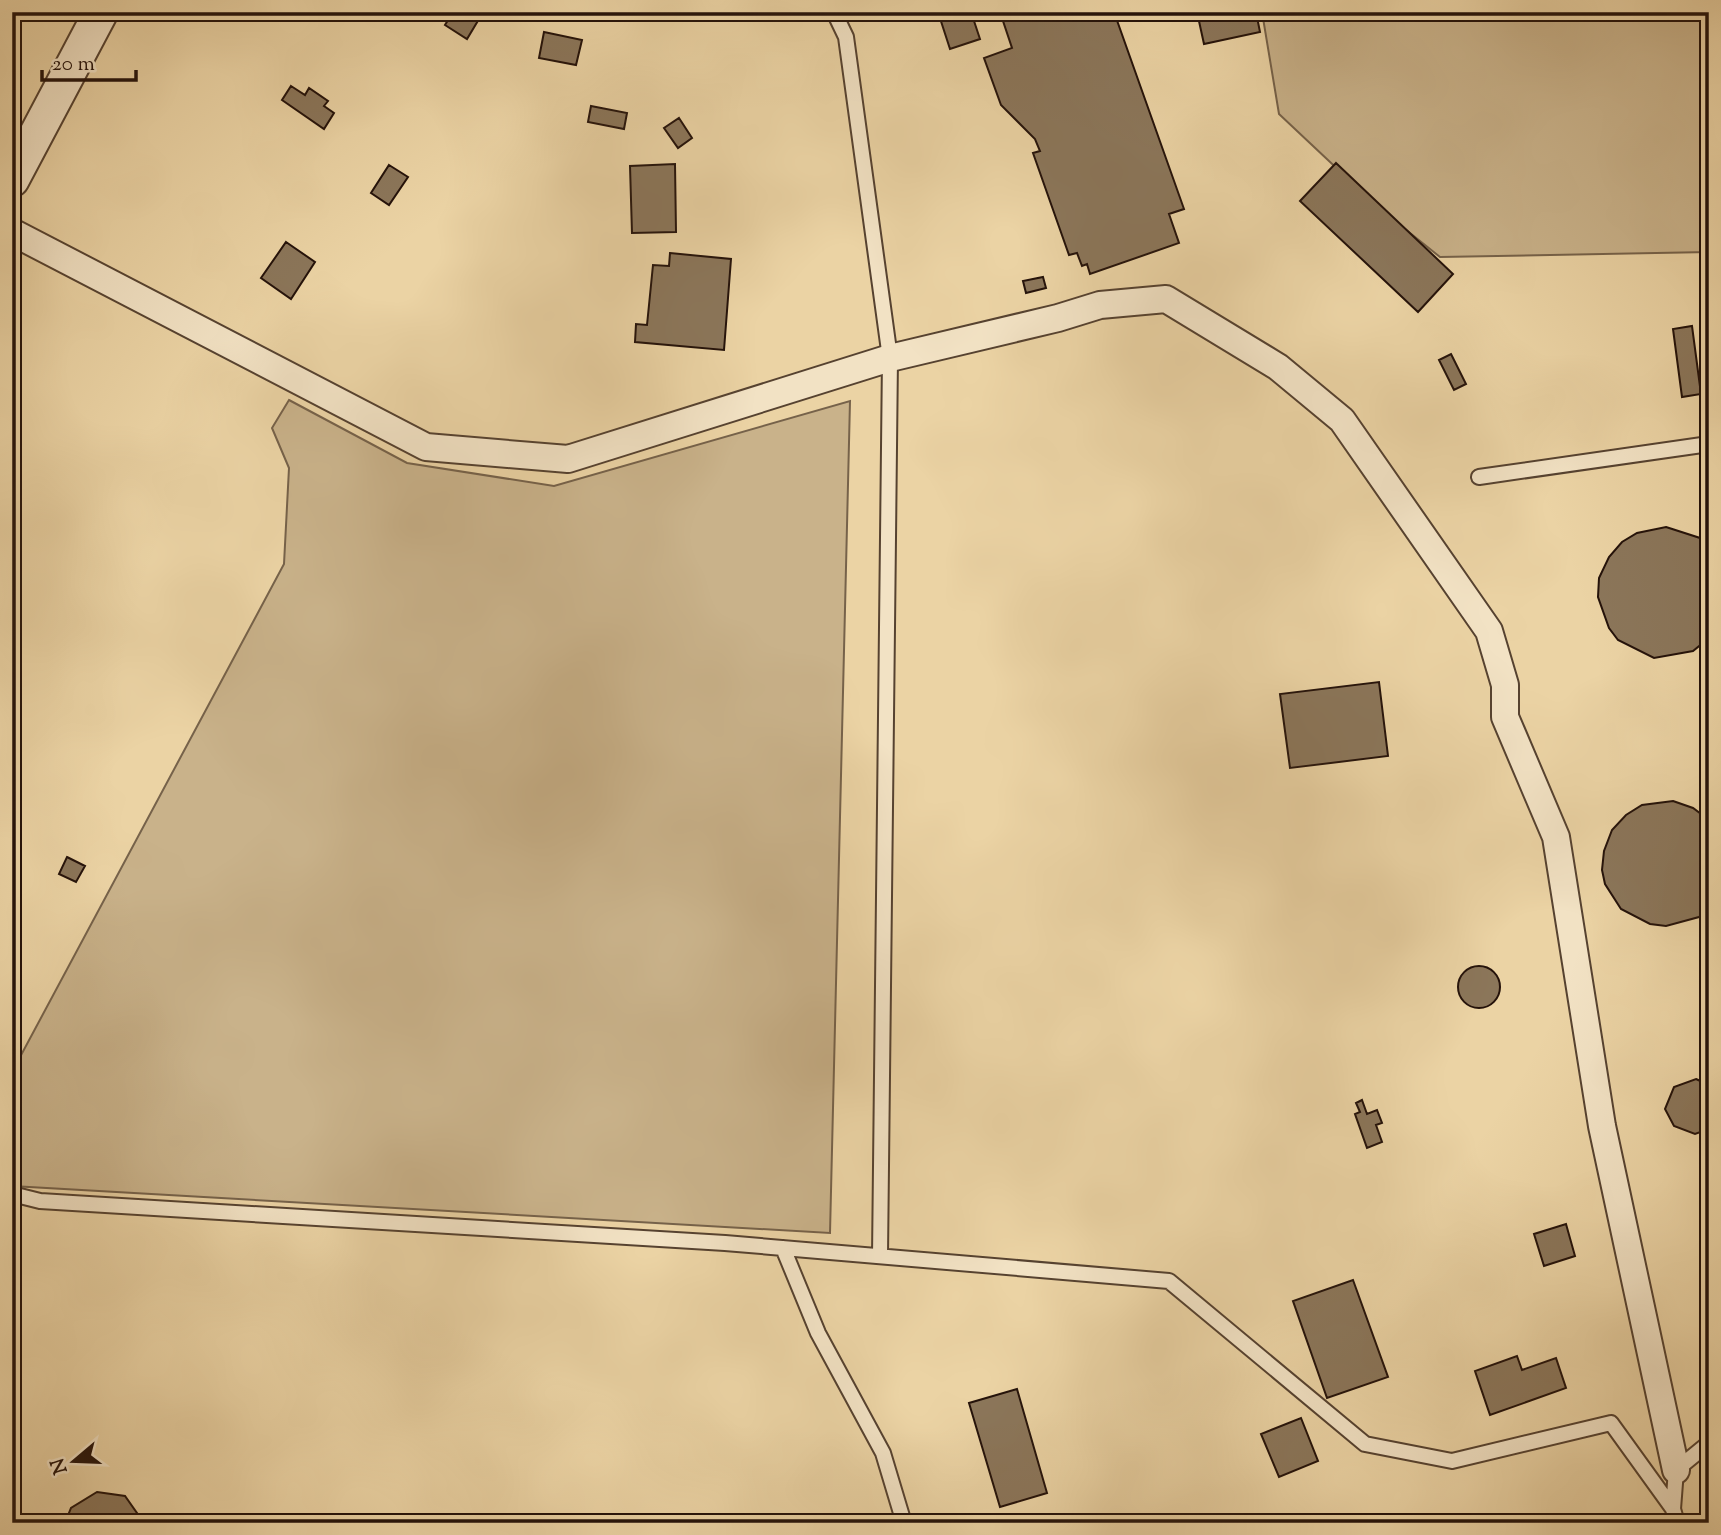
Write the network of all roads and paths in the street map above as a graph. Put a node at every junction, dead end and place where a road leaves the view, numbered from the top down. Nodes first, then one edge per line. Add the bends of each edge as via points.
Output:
1 (101, 12) edge
2 (834, 12) edge
3 (12, 180) edge
4 (12, 232) edge
5 (890, 358) junction
6 (1709, 444) edge
7 (1479, 477) dead end
8 (12, 1194) edge
9 (783, 1248) junction
10 (880, 1256) junction
11 (1709, 1443) edge
12 (1676, 1471) junction
13 (1675, 1516) edge
14 (904, 1523) edge

1 - 3 street
2 - 5 lane via 846,37
4 - 5 street via 426,447 568,459
5 - 10 lane
5 - 12 street via 1100,304 1166,299 1278,367 1342,420 1489,631 1505,685 1505,718 1556,837 1602,1126
6 - 7 lane
8 - 9 lane via 40,1201
9 - 10 lane
9 - 14 lane via 818,1333 883,1453
10 - 13 lane via 1169,1281 1365,1444 1452,1461 1611,1423
11 - 12 lane
12 - 13 lane

